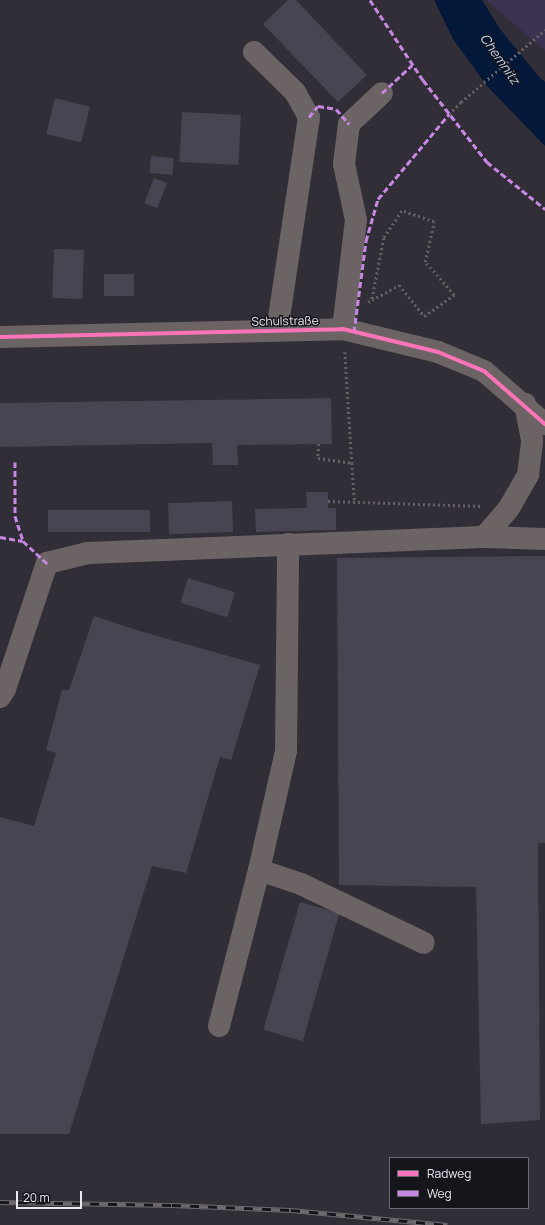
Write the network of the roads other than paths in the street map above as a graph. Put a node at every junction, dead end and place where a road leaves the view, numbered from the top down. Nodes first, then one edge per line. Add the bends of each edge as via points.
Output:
1 (254, 52) dead end
2 (382, 93) dead end
3 (343, 329) junction
4 (278, 331) junction
5 (0, 337) edge
6 (525, 404) junction
7 (545, 424) edge
8 (484, 537) junction
9 (545, 539) edge
10 (288, 544) junction
11 (0, 697) edge
12 (259, 870) junction
13 (424, 943) dead end
14 (219, 1026) dead end

1 - 4 street via 295,92 310,117
2 - 3 street via 349,124 344,164 356,220
3 - 4 street, Schulstraße
3 - 6 street, Schulstraße via 444,355 484,371
4 - 5 street, Schulstraße
6 - 7 street, Schulstraße
6 - 8 street via 532,440 528,475 509,508
8 - 9 street
8 - 10 street
10 - 11 street via 88,553 47,563 5,689
10 - 12 street via 286,751
12 - 13 street via 301,884
12 - 14 street

